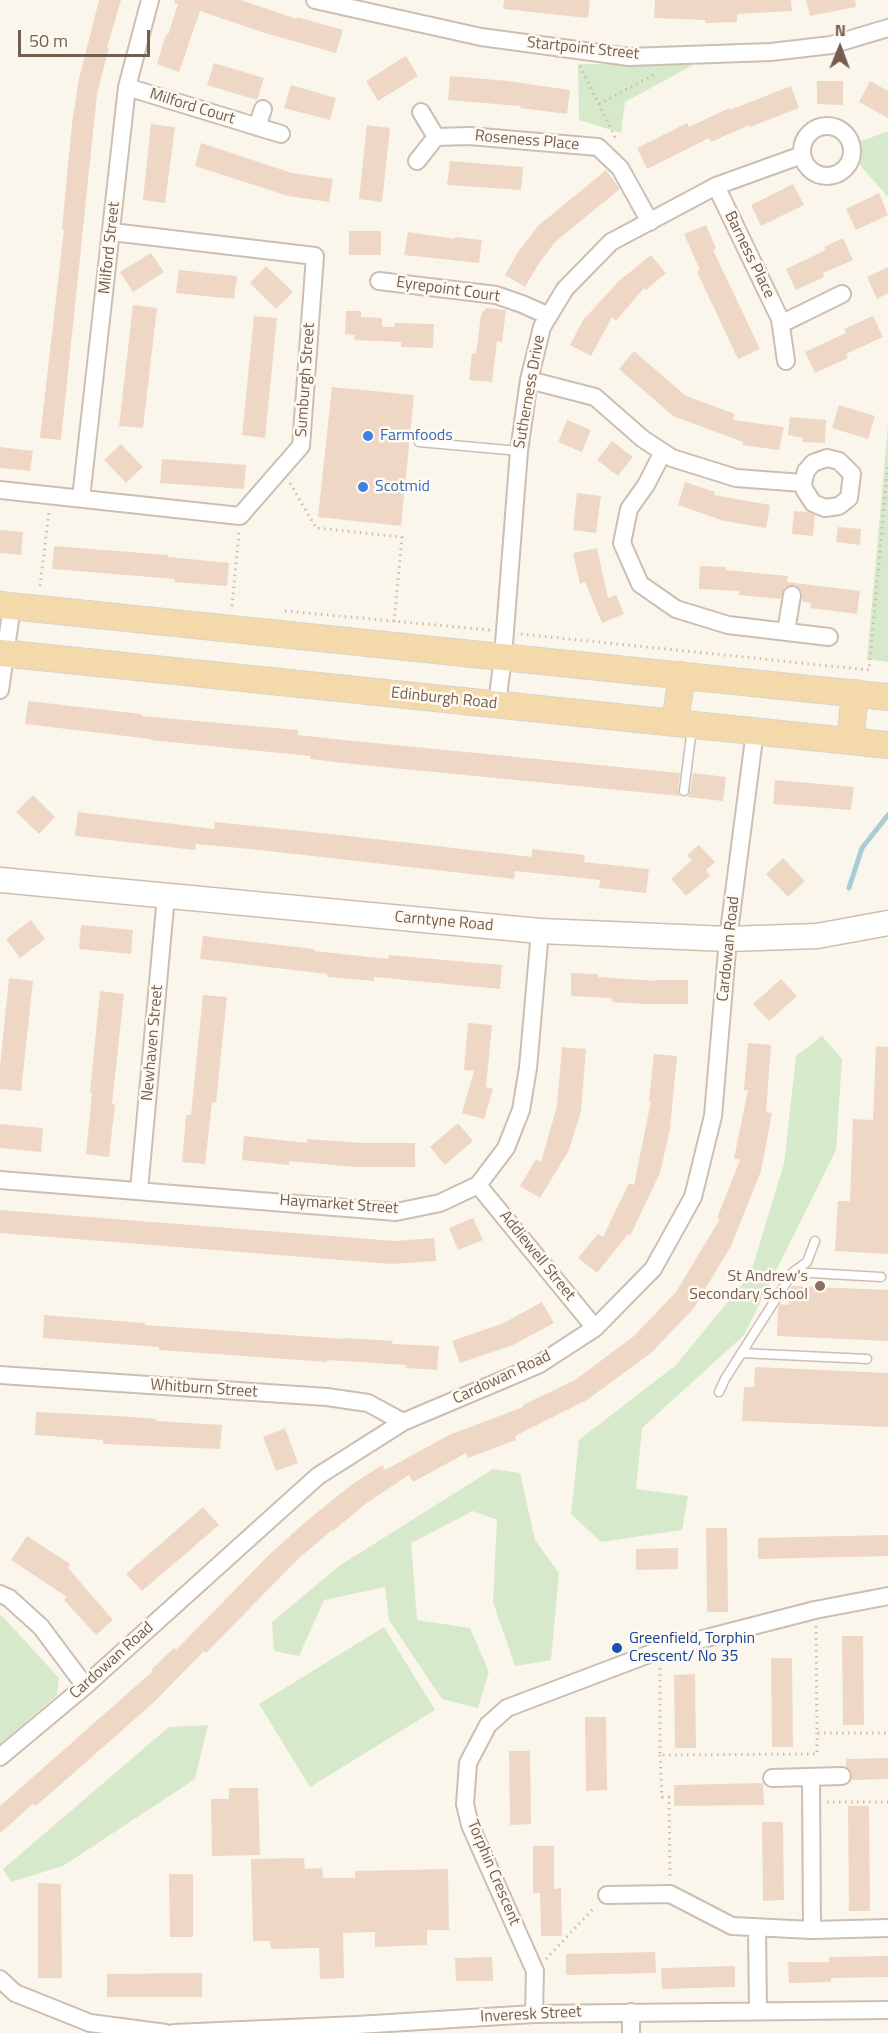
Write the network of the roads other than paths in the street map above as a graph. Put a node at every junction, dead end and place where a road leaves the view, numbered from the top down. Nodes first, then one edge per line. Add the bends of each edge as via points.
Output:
1 (150, 0) edge
2 (315, 0) edge
3 (888, 28) edge
4 (127, 87) junction
5 (263, 108) dead end
6 (421, 112) dead end
7 (257, 127) junction
8 (281, 134) dead end
9 (436, 137) junction
10 (802, 155) dead end
11 (417, 161) dead end
12 (716, 186) junction
13 (650, 222) junction
14 (112, 232) junction
15 (379, 281) dead end
16 (842, 294) dead end
17 (549, 316) junction
18 (781, 324) junction
19 (786, 362) dead end
20 (530, 380) junction
21 (419, 442) dead end
22 (519, 451) junction
23 (663, 452) junction
24 (803, 483) dead end
25 (0, 490) edge
26 (81, 498) junction
27 (792, 594) dead end
28 (6, 605) edge
29 (786, 632) junction
30 (829, 637) dead end
31 (3, 653) edge
32 (503, 657) junction
33 (682, 675) junction
34 (0, 690) edge
35 (855, 693) junction
36 (888, 696) edge
37 (497, 704) junction
38 (684, 724) junction
39 (755, 731) junction
40 (850, 741) junction
41 (888, 745) edge
42 (684, 791) dead end
43 (0, 880) edge
44 (166, 896) junction
45 (888, 923) edge
46 (540, 930) junction
47 (728, 939) junction
48 (0, 1180) edge
49 (478, 1185) junction
50 (139, 1190) junction
51 (815, 1241) dead end
52 (793, 1272) junction
53 (881, 1277) dead end
54 (595, 1328) junction
55 (741, 1353) junction
56 (867, 1359) dead end
57 (0, 1376) edge
58 (719, 1392) dead end
59 (403, 1422) junction
60 (0, 1594) edge
61 (888, 1596) edge
62 (85, 1686) junction
63 (0, 1757) edge
64 (842, 1776) dead end
65 (811, 1777) junction
66 (772, 1778) dead end
67 (607, 1894) road end
68 (757, 1928) junction
69 (888, 1928) edge
70 (812, 1930) junction
71 (0, 1979) edge
72 (888, 2010) edge
73 (758, 2011) junction
74 (631, 2012) junction
75 (534, 2014) junction
76 (166, 2033) edge
77 (174, 2033) edge
78 (631, 2033) edge

1 - 4 street, Milford Street
2 - 3 street, Startpoint Street via 482,37 629,57 771,52 831,45
4 - 7 street, Milford Court
4 - 14 street, Milford Street
5 - 7 street, Milford Court
6 - 9 street
7 - 8 street, Milford Court
9 - 11 street
9 - 13 street, Roseness Place via 469,136 598,147 620,168
10 - 12 street, Sutherness Drive
12 - 13 street, Sutherness Drive
12 - 18 street, Barness Place
13 - 17 street, Sutherness Drive via 611,243 565,289
14 - 26 street, Milford Street
14 - 26 street, Sumburgh Street via 315,256 301,446 240,516
15 - 17 street, Eyrepoint Court via 496,295
16 - 18 street
17 - 20 street, Sutherness Drive via 542,327
18 - 19 street, Barness Place
20 - 22 street, Sutherness Drive
20 - 23 street via 595,397 643,440
21 - 22 lane
22 - 32 street, Sutherness Drive
23 - 24 street via 736,478
23 - 29 street via 629,509 622,543 640,584 676,609 729,625
25 - 26 street
27 - 29 street
28 - 31 street
28 - 32 main road via 393,633
29 - 30 street
31 - 34 street
31 - 37 main road, Edinburgh Road
32 - 33 main road
32 - 37 street, Sutherness Drive
33 - 35 main road
33 - 38 main road
35 - 36 main road
35 - 40 main road
37 - 38 main road, Edinburgh Road
38 - 39 main road, Edinburgh Road
38 - 42 lane
39 - 40 main road, Edinburgh Road
39 - 47 street, Cardowan Road
40 - 41 main road, Edinburgh Road
43 - 44 street, Carntyne Road
44 - 46 street, Carntyne Road
44 - 50 street, Newhaven Street
45 - 47 street, Carntyne Road via 817,936
46 - 47 street, Carntyne Road
46 - 49 street, Haymarket Street via 521,1110 506,1148
47 - 54 street, Cardowan Road via 713,1116 693,1197 652,1269
48 - 50 street, Haymarket Street
49 - 50 street, Haymarket Street via 440,1203 396,1212
49 - 54 street, Addiewell Street
51 - 52 lane via 807,1262
52 - 53 lane
52 - 55 lane
54 - 59 street, Cardowan Road via 538,1365
55 - 56 lane
55 - 58 lane
57 - 59 street, Whitburn Street via 327,1396 368,1402
59 - 62 street, Cardowan Road via 318,1476
60 - 62 street via 41,1627
61 - 75 street, Torphin Crescent via 815,1610 660,1650 507,1708 488,1725 468,1763 465,1804 470,1825 535,1971
62 - 63 street, Cardowan Road
64 - 65 street
65 - 66 street
65 - 70 street
67 - 68 street via 670,1894 732,1926
68 - 70 street
68 - 73 street
69 - 70 street
71 - 76 street via 15,1993 90,2023
72 - 73 street, Inveresk Street
73 - 74 street, Inveresk Street
74 - 75 street, Inveresk Street
74 - 78 street
75 - 77 street, Inveresk Street

